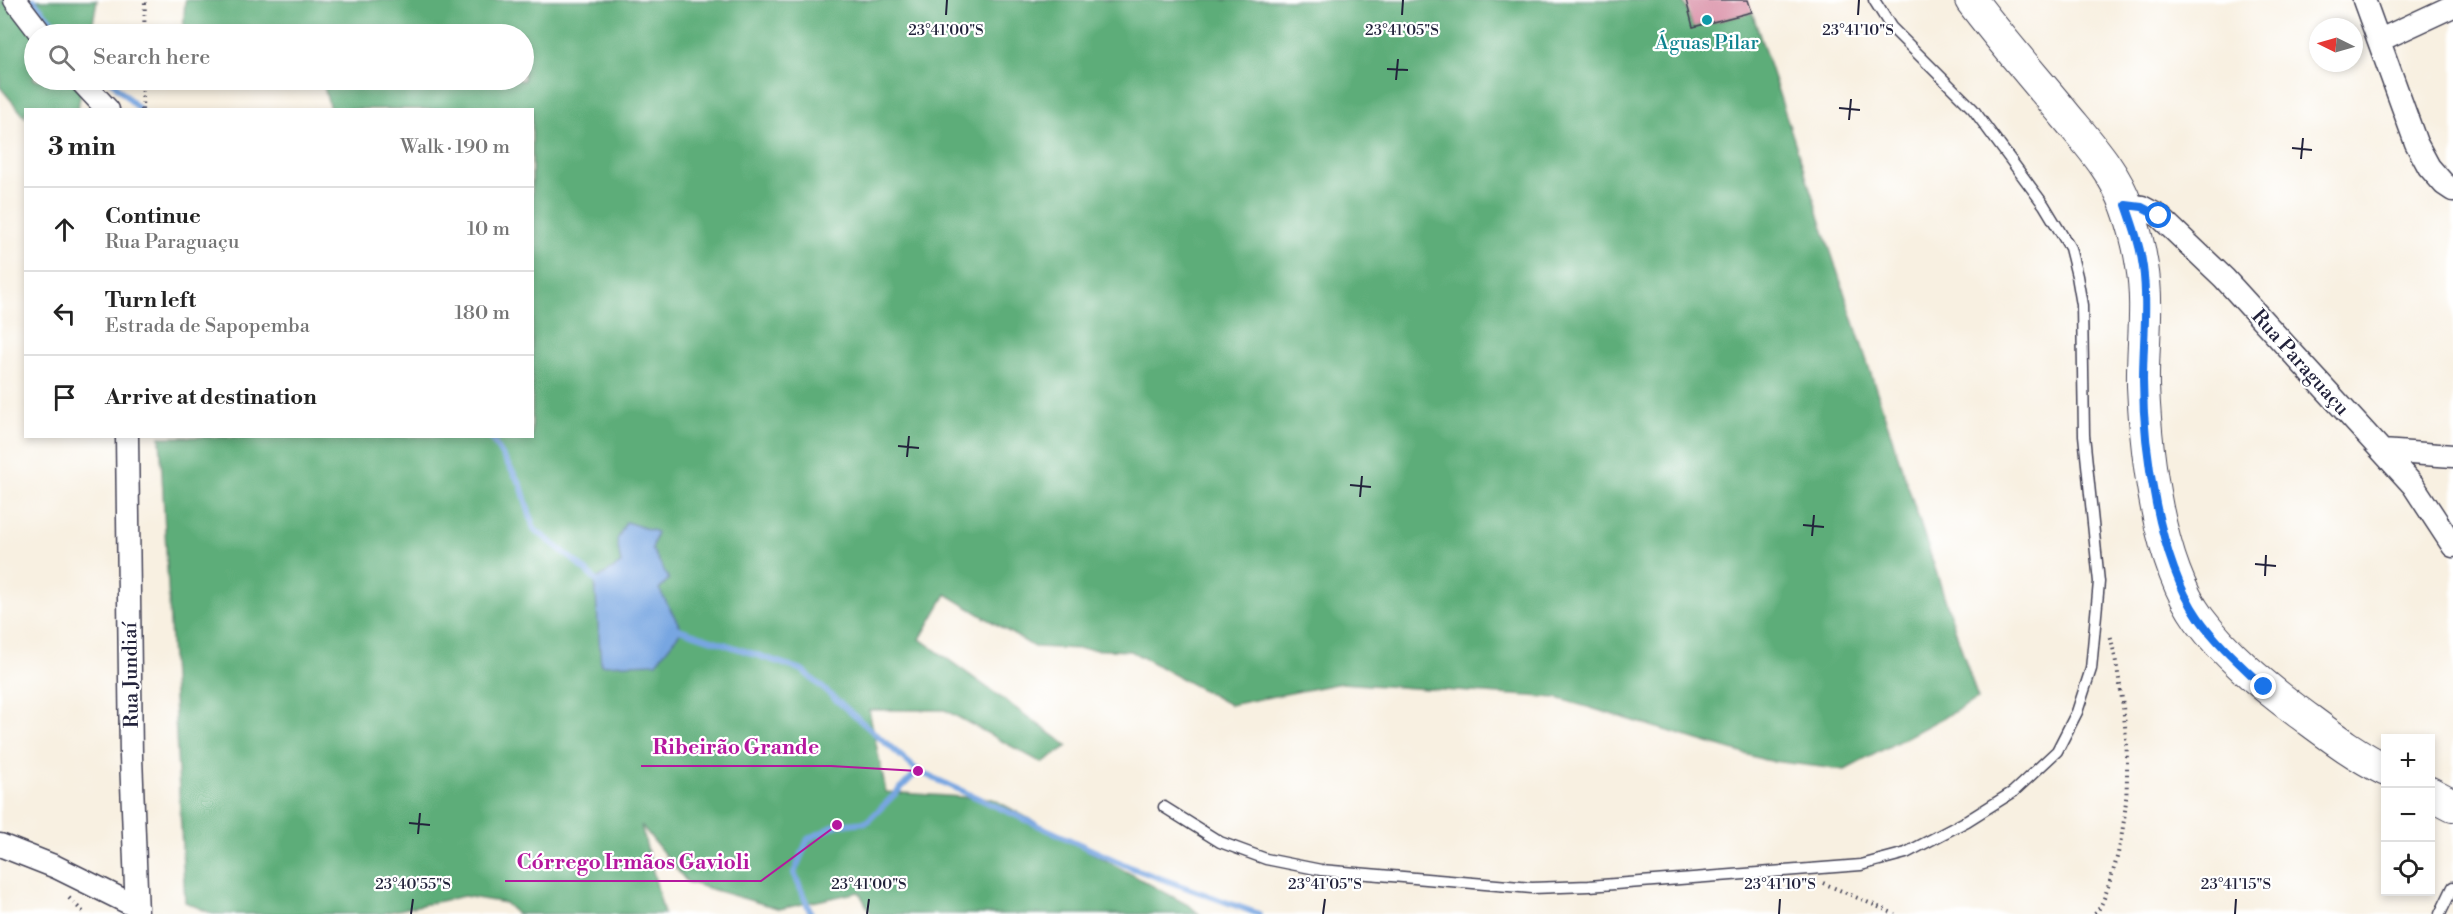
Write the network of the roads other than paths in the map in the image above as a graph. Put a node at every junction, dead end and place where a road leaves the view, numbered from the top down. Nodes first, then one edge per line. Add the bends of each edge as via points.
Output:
1 (15, 0) edge
2 (1874, 0) edge
3 (1971, 0) edge
4 (2364, 0) edge
5 (2453, 6) edge
6 (33, 24) edge
7 (2379, 40) junction
8 (89, 90) edge
9 (106, 108) edge
10 (2453, 190) edge
11 (2126, 205) junction
12 (127, 438) edge
13 (2382, 451) junction
14 (2453, 456) edge
15 (2453, 546) edge
16 (2381, 768) edge
17 (2435, 796) edge
18 (2453, 805) edge
19 (1164, 807) dead end
20 (0, 845) edge
21 (2453, 887) edge
22 (137, 910) edge
23 (2440, 914) edge

1 - 6 street
2 - 19 lane via 1891,27 1973,109 2044,205 2070,248 2082,305 2084,435 2099,582 2091,669 2078,712 2057,751 2013,792 1906,854 1861,865 1794,872 1532,888 1321,870 1266,859 1220,842
3 - 11 main road via 2087,141 2114,177
4 - 7 street
5 - 7 street
7 - 10 street via 2416,143 2429,167
8 - 9 street
11 - 13 street, Rua Paraguaçu via 2142,207 2159,216 2187,241
11 - 16 main road via 2143,268 2145,430 2152,479 2169,557 2182,588 2198,617 2221,645 2264,687 2352,753
12 - 22 street, Rua Jundiaí
13 - 14 street
13 - 15 street, Rua Paraguaçu via 2413,485
17 - 18 main road
20 - 22 street via 56,867
21 - 23 lane

